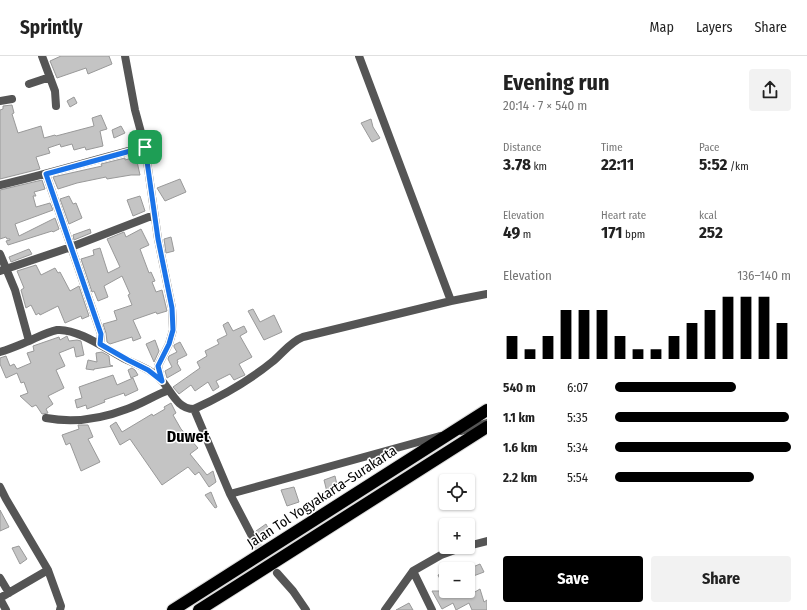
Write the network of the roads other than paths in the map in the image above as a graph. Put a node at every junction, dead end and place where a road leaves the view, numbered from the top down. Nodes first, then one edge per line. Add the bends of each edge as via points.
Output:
1 (42, 56) edge
2 (125, 56) edge
3 (359, 56) edge
4 (50, 77) junction
5 (29, 84) dead end
6 (12, 99) dead end
7 (0, 101) edge
8 (56, 106) dead end
9 (145, 147) junction
10 (46, 174) junction
11 (0, 186) edge
12 (154, 215) junction
13 (71, 248) junction
14 (0, 254) edge
15 (3, 270) edge
16 (487, 294) edge
17 (451, 301) junction
18 (29, 341) junction
19 (100, 344) junction
20 (0, 352) edge
21 (158, 366) junction
22 (148, 370) junction
23 (162, 381) junction
24 (169, 390) junction
25 (194, 409) junction
26 (487, 410) edge
27 (46, 418) dead end
28 (487, 423) edge
29 (487, 427) edge
30 (0, 487) edge
31 (230, 494) junction
32 (487, 541) edge
33 (255, 542) tunnel mouth
34 (475, 544) edge
35 (444, 554) edge
36 (48, 570) junction
37 (413, 571) junction
38 (277, 573) tunnel mouth
39 (0, 578) edge
40 (9, 593) junction
41 (0, 598) edge
42 (6, 610) edge
43 (60, 610) edge
44 (173, 610) edge
45 (199, 610) edge
46 (306, 610) edge
47 (385, 610) edge
48 (432, 610) edge

1 - 4 street
2 - 9 street
3 - 17 street
4 - 5 street
4 - 8 street via 55,91
6 - 7 street
9 - 10 street
9 - 12 street
10 - 11 street
10 - 13 street
12 - 13 street
12 - 21 street via 172,308 173,330
13 - 15 street
13 - 19 street via 101,334
14 - 15 street
15 - 18 street via 15,290
16 - 17 street
17 - 25 street via 299,339 246,380
18 - 19 street via 57,330 66,330
18 - 20 street
19 - 22 street
21 - 22 street
21 - 23 street
22 - 23 street
23 - 24 street
24 - 25 street via 183,407
24 - 27 street via 128,409 95,419
25 - 31 street
26 - 44 highway, Jalan Tol Yogyakarta–Surakarta
28 - 31 street
29 - 45 highway, Jalan Tol Yogyakarta–Surakarta
30 - 36 street
31 - 33 street
32 - 34 street
35 - 37 street
36 - 40 street
36 - 43 street via 61,606
37 - 47 street
37 - 48 street
38 - 46 street
39 - 40 street
40 - 41 street
41 - 42 street

